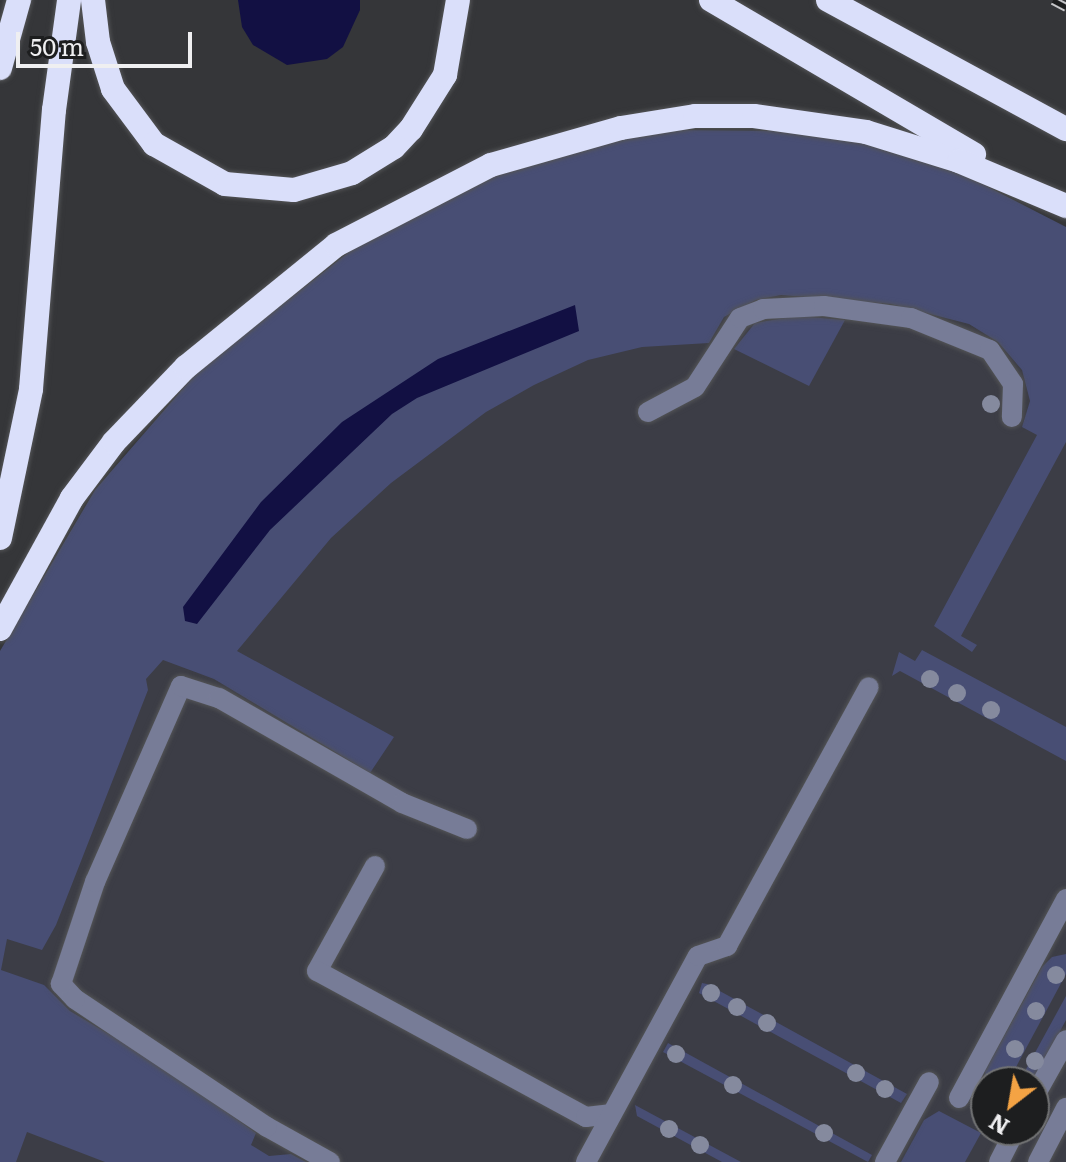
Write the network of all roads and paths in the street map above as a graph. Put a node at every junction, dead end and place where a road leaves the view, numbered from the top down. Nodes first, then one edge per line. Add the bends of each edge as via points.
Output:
1 (19, 0) edge
2 (69, 0) edge
3 (93, 0) edge
4 (458, 0) edge
5 (711, 0) edge
6 (828, 0) edge
7 (0, 68) edge
8 (1066, 129) edge
9 (1066, 206) edge
10 (648, 412) dead end
11 (1012, 417) dead end
12 (0, 538) edge
13 (0, 629) edge
14 (869, 687) dead end
15 (467, 829) dead end
16 (375, 866) dead end
17 (1066, 899) edge
18 (1066, 1040) edge
19 (1050, 1068) edge
20 (929, 1082) dead end
21 (959, 1098) dead end
22 (1066, 1108) edge
23 (612, 1114) junction
24 (330, 1162) edge
25 (586, 1162) edge
26 (885, 1162) edge
27 (1038, 1162) edge

1 - 7 highway
2 - 12 highway via 54,110 31,389
3 - 4 highway via 98,42 113,89 154,144 225,184 294,190 352,173 394,147 411,129 445,75
5 - 9 highway
6 - 8 highway
9 - 13 highway via 959,161 879,136 754,116 695,116 632,125 491,165 336,245 186,367 114,442 72,498
10 - 11 street via 695,387 740,318 763,309 824,306 911,318 990,350 1013,384
14 - 23 street via 727,946 698,956
15 - 24 street via 402,803 219,698 181,686 95,882 61,984 267,1127
16 - 23 street via 317,971 586,1117
17 - 21 street
18 - 19 street
20 - 26 street
22 - 27 street
23 - 25 street

